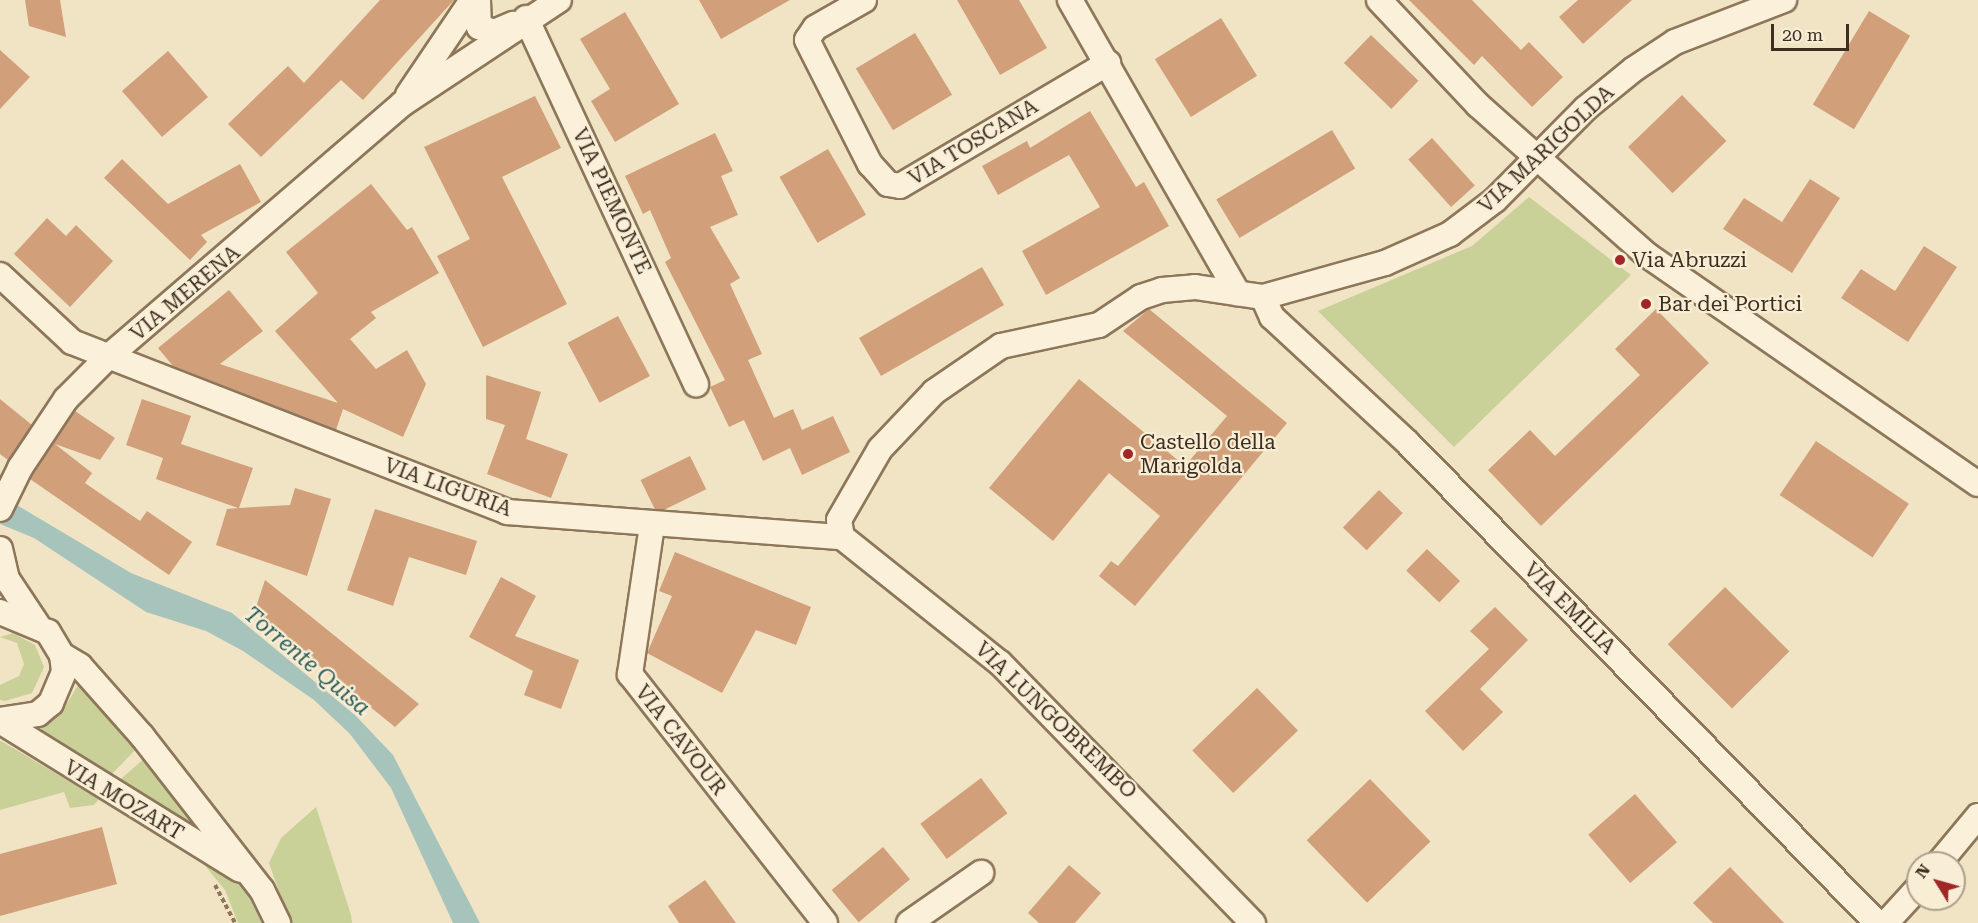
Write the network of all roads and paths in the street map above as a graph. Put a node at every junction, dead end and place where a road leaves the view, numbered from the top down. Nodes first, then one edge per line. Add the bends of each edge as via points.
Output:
1 (472, 0) edge
2 (478, 0) edge
3 (559, 0) edge
4 (864, 0) edge
5 (1070, 0) edge
6 (1379, 0) edge
7 (1784, 0) edge
8 (526, 18) junction
9 (1108, 63) junction
10 (402, 104) junction
11 (1539, 159) junction
12 (0, 275) edge
13 (1238, 293) junction
14 (1263, 297) junction
15 (108, 357) junction
16 (696, 385) dead end
17 (1978, 484) edge
18 (0, 509) edge
19 (652, 525) junction
20 (842, 537) junction
21 (0, 549) edge
22 (0, 612) edge
23 (37, 624) junction
24 (62, 655) junction
25 (0, 721) edge
26 (1978, 816) edge
27 (1949, 851) edge
28 (981, 873) dead end
29 (250, 876) junction
30 (1906, 901) edge
31 (278, 923) edge
32 (825, 923) edge
33 (909, 923) edge
34 (1253, 923) edge
35 (1877, 923) edge
36 (1886, 923) edge

1 - 10 street, VIA MERENA
2 - 8 street, VIA MERENA via 479,27 494,33
3 - 8 street, VIA MERENA
4 - 9 street, VIA TOSCANA via 815,28 807,40 870,164 888,184 900,186
5 - 9 street
6 - 11 street via 1478,105
7 - 11 street, VIA MARIGOLDA via 1675,42 1586,108
8 - 10 street, VIA MERENA
8 - 16 street, VIA PIEMONTE
9 - 13 street
10 - 15 street, VIA MERENA
11 - 14 street, VIA MARIGOLDA via 1450,234 1385,263
11 - 17 street via 1647,255
12 - 15 street, VIA LIGURIA via 72,342
13 - 14 street, VIA MARIGOLDA
13 - 20 street, VIA MARIGOLDA via 1162,290 1141,297 1099,325 1000,346 964,368 879,449 839,520
14 - 35 street, VIA EMILIA via 1272,317 1408,443
15 - 18 street, VIA MERENA via 66,399
15 - 19 street, VIA LIGURIA via 507,512
19 - 20 street, VIA LIGURIA
19 - 32 street, VIA CAVOUR via 630,674
20 - 34 street, VIA LUNGOBREMBO via 1000,663
21 - 23 street, VIA MOZART via 7,579
22 - 23 street
23 - 24 street, VIA MOZART
24 - 25 street via 64,672 51,703 22,720
24 - 29 street, VIA MOZART via 80,666 142,736
25 - 29 street, VIA MOZART
26 - 27 street
28 - 33 street
29 - 31 street, VIA MOZART
30 - 36 street

